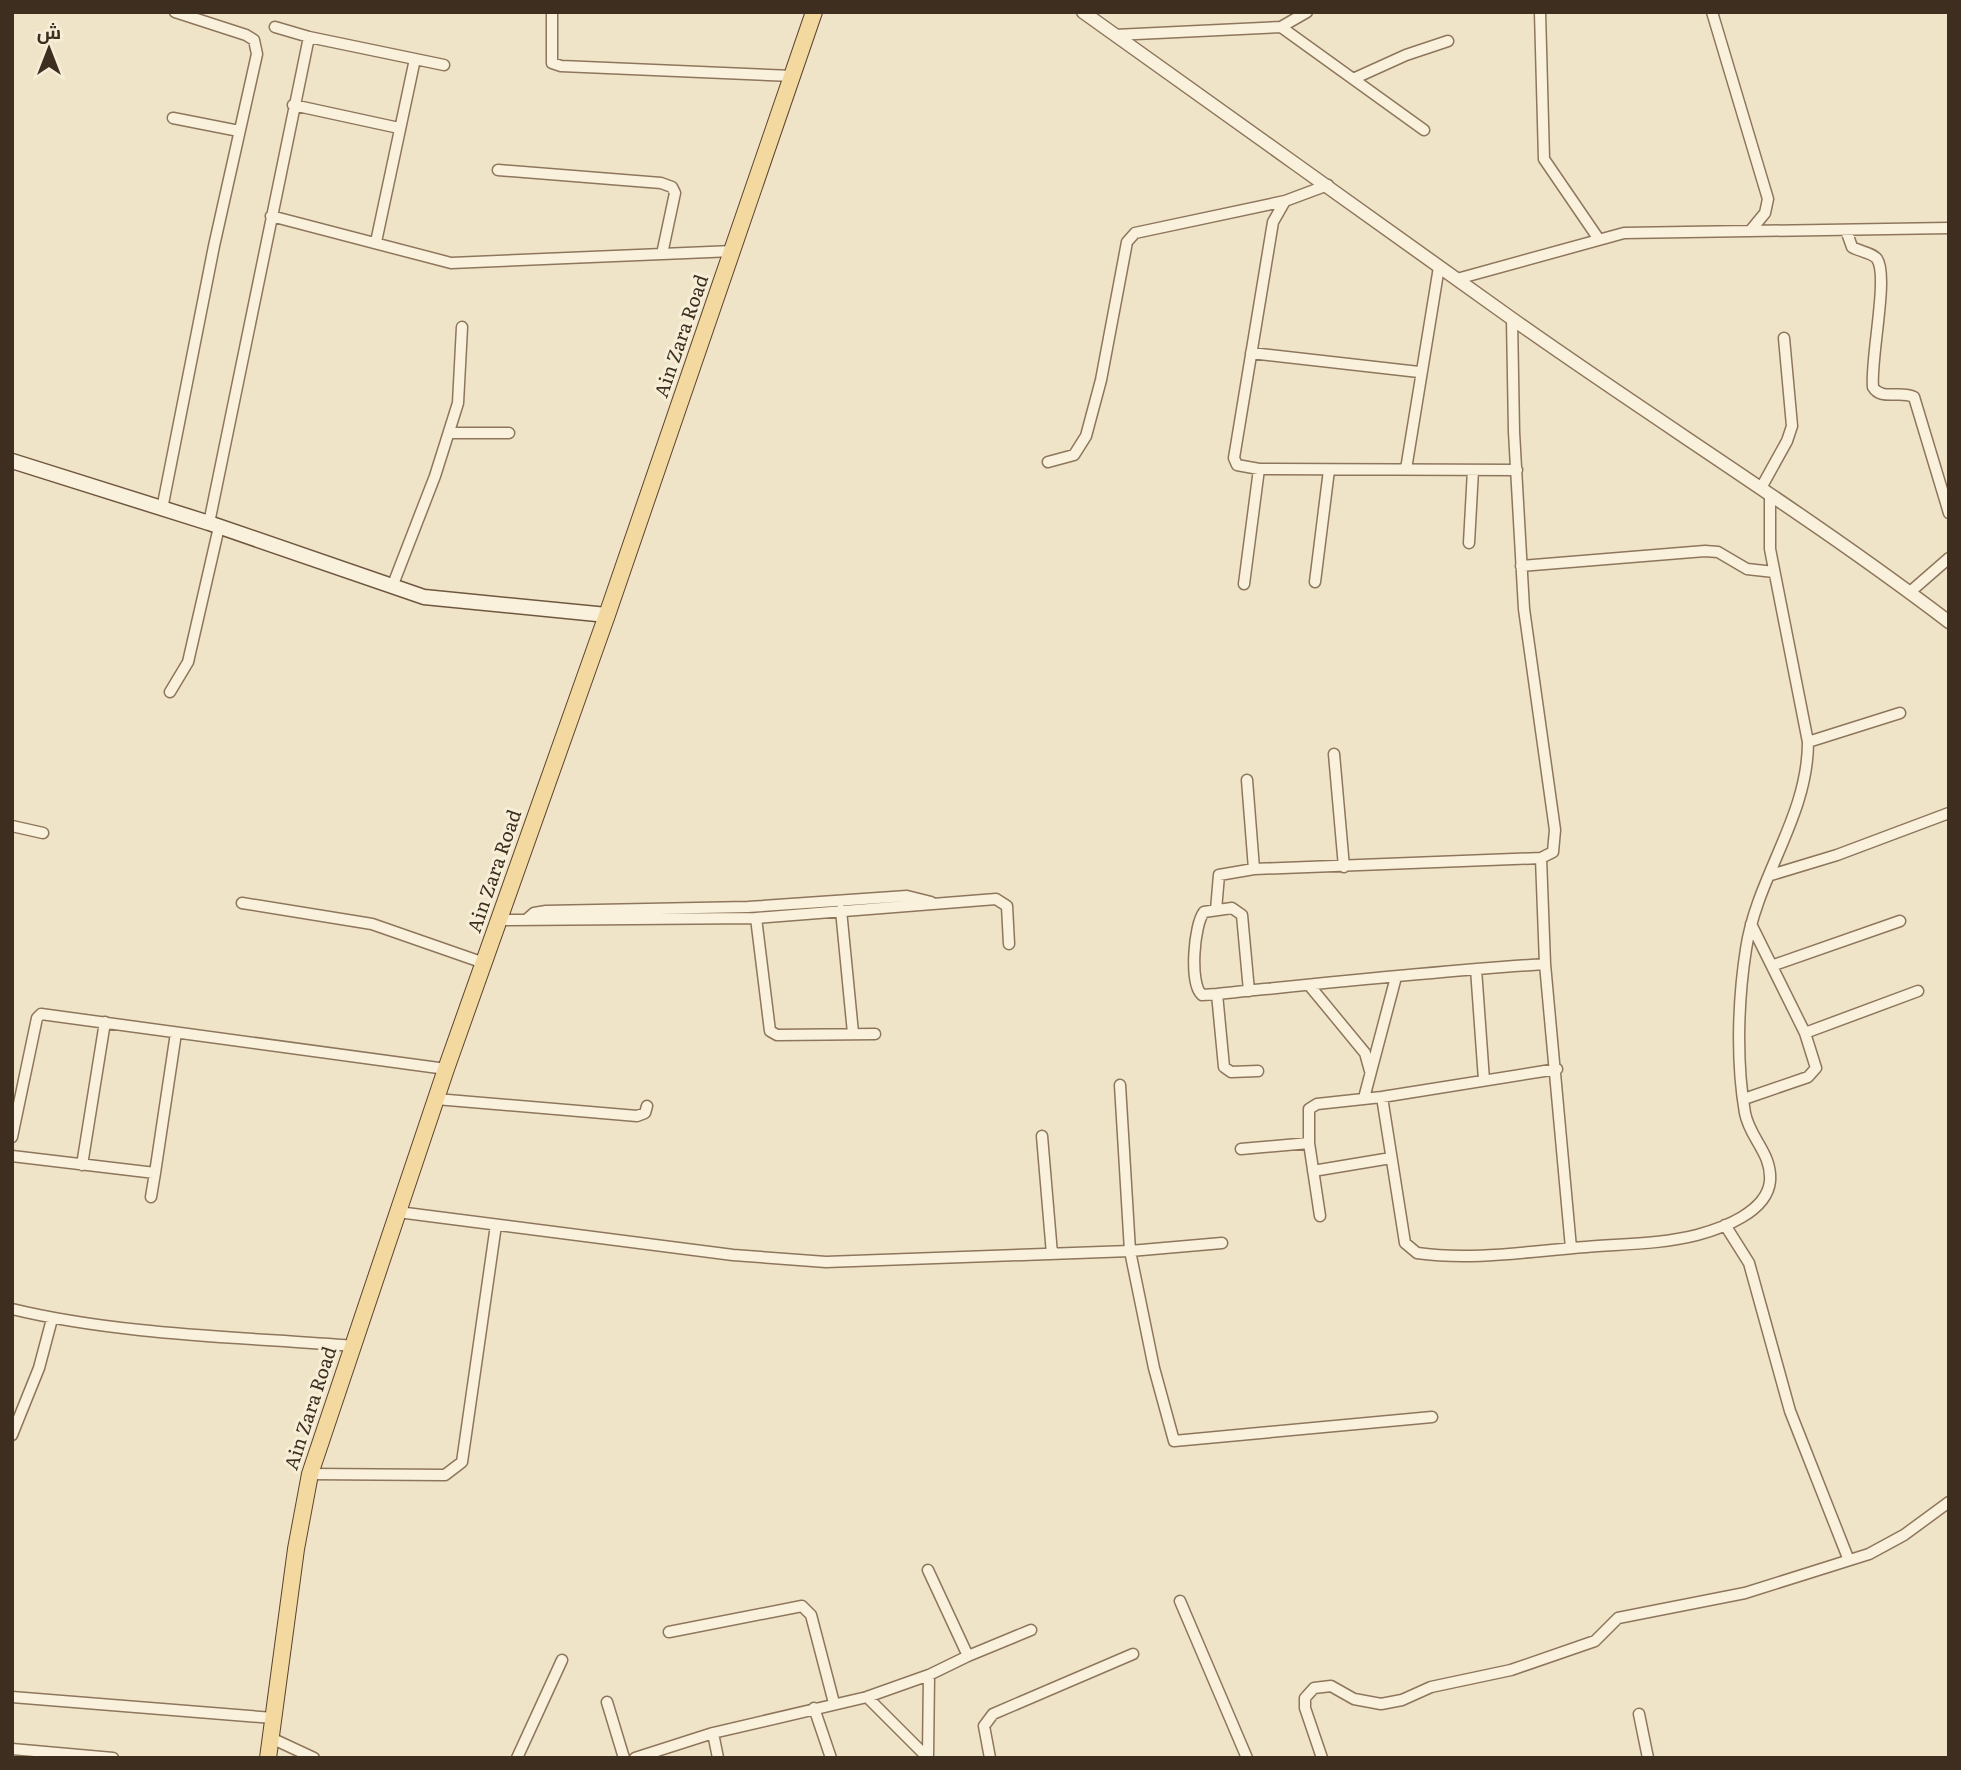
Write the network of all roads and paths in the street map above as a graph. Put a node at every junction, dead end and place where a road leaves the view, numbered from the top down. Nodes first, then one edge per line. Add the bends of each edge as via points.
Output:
1 (175, 12) edge
2 (552, 12) edge
3 (814, 12) edge
4 (1083, 12) edge
5 (1307, 12) edge
6 (1540, 12) edge
7 (1712, 12) edge
8 (275, 27) dead end
9 (1281, 27) junction
10 (1115, 35) junction
11 (309, 37) junction
12 (1448, 41) dead end
13 (415, 59) junction
14 (444, 65) dead end
15 (793, 76) junction
16 (1353, 79) junction
17 (293, 106) junction
18 (173, 118) dead end
19 (399, 128) junction
20 (1424, 130) dead end
21 (239, 131) junction
22 (498, 170) dead end
23 (1328, 185) junction
24 (1285, 201) junction
25 (271, 216) junction
26 (1949, 228) edge
27 (1751, 230) junction
28 (1846, 230) junction
29 (1598, 238) junction
30 (376, 242) junction
31 (733, 251) junction
32 (662, 254) junction
33 (1439, 267) junction
34 (1457, 279) junction
35 (1512, 319) junction
36 (463, 327) dead end
37 (1784, 338) dead end
38 (1251, 354) junction
39 (1419, 372) junction
40 (449, 433) junction
41 (509, 433) dead end
42 (12, 461) edge
43 (1048, 462) dead end
44 (1259, 469) junction
45 (1406, 469) junction
46 (1473, 470) junction
47 (1329, 471) junction
48 (1517, 471) junction
49 (1765, 491) junction
50 (162, 509) junction
51 (1949, 513) edge
52 (214, 525) junction
53 (1469, 543) dead end
54 (1949, 558) edge
55 (1521, 566) junction
56 (1774, 572) junction
57 (1315, 582) dead end
58 (1244, 584) dead end
59 (392, 587) junction
60 (1910, 592) junction
61 (607, 615) junction
62 (1949, 622) edge
63 (170, 692) dead end
64 (1900, 713) dead end
65 (1808, 742) junction
66 (1334, 754) dead end
67 (1247, 780) dead end
68 (1949, 813) edge
69 (12, 826) edge
70 (43, 833) dead end
71 (1541, 858) junction
72 (1344, 867) junction
73 (1254, 869) junction
74 (1771, 875) junction
75 (242, 903) dead end
76 (933, 903) junction
77 (841, 910) junction
78 (1216, 910) junction
79 (756, 918) junction
80 (500, 920) junction
81 (526, 920) junction
82 (1900, 921) dead end
83 (1751, 924) junction
84 (1009, 944) dead end
85 (484, 963) junction
86 (1545, 964) junction
87 (1774, 965) junction
88 (1476, 969) junction
89 (1396, 977) junction
90 (1309, 985) junction
91 (1249, 991) junction
92 (1918, 991) dead end
93 (1217, 994) junction
94 (105, 1022) junction
95 (1805, 1032) junction
96 (176, 1033) junction
97 (853, 1033) junction
98 (875, 1034) dead end
99 (446, 1069) junction
100 (1557, 1069) junction
101 (1258, 1071) dead end
102 (1370, 1071) junction
103 (1484, 1080) junction
104 (1119, 1084) dead end
105 (1382, 1097) junction
106 (1364, 1098) junction
107 (436, 1100) junction
108 (1744, 1100) junction
109 (647, 1106) dead end
110 (1042, 1136) dead end
111 (12, 1138) edge
112 (1309, 1143) junction
113 (1241, 1149) dead end
114 (12, 1156) edge
115 (1391, 1158) junction
116 (82, 1165) junction
117 (1313, 1171) junction
118 (155, 1174) junction
119 (151, 1197) dead end
120 (398, 1212) junction
121 (1320, 1216) dead end
122 (496, 1225) junction
123 (1725, 1225) junction
124 (1222, 1243) dead end
125 (1571, 1248) junction
126 (1130, 1251) junction
127 (1052, 1254) junction
128 (12, 1310) edge
129 (52, 1319) junction
130 (352, 1346) junction
131 (1432, 1417) dead end
132 (12, 1435) edge
133 (310, 1474) junction
134 (1949, 1503) edge
135 (1847, 1559) junction
136 (928, 1570) dead end
137 (1180, 1601) dead end
138 (1031, 1630) dead end
139 (669, 1632) dead end
140 (1133, 1654) dead end
141 (968, 1656) junction
142 (562, 1660) dead end
143 (929, 1675) junction
144 (12, 1697) edge
145 (867, 1697) junction
146 (607, 1702) dead end
147 (834, 1703) junction
148 (814, 1708) junction
149 (1639, 1714) dead end
150 (273, 1718) junction
151 (713, 1733) junction
152 (271, 1738) junction
153 (12, 1749) edge
154 (928, 1756) edge
155 (113, 1758) edge
156 (268, 1758) edge
157 (314, 1758) edge
158 (517, 1758) edge
159 (624, 1758) edge
160 (635, 1758) edge
161 (718, 1758) edge
162 (831, 1758) edge
163 (990, 1758) edge
164 (1247, 1758) edge
165 (1322, 1758) edge
166 (1648, 1758) edge

1 - 21 street via 234,29 254,40 257,54
2 - 15 street via 550,55 552,63 561,66
3 - 15 main road, Ain Zara Road
4 - 10 street
5 - 9 street
6 - 29 street via 1544,159
7 - 27 street via 1768,199 1765,213
8 - 11 street
9 - 10 street
9 - 16 street
10 - 23 street
11 - 13 street
11 - 17 street
12 - 16 street
13 - 14 street
13 - 19 street
15 - 31 main road, Ain Zara Road
16 - 20 street
17 - 19 street
17 - 25 street
18 - 21 street
19 - 30 street
21 - 50 street
22 - 32 street via 645,180 672,187 675,193
23 - 24 street
23 - 33 street
24 - 38 street via 1273,222
24 - 43 street via 1135,233 1127,242 1101,380 1081,447 1074,455
25 - 30 street
25 - 52 street
26 - 28 street
27 - 28 street
27 - 29 street via 1654,230
28 - 51 street via 1852,247 1873,256 1878,264 1881,300 1873,387 1882,394 1914,397
29 - 34 street
30 - 32 street via 451,263
31 - 32 street
31 - 61 main road, Ain Zara Road
33 - 34 street
33 - 39 street
34 - 35 street
35 - 48 street
35 - 49 street
36 - 40 street via 461,389
37 - 49 street via 1792,426
38 - 39 street
38 - 44 street via 1234,458 1242,468
39 - 45 street
40 - 41 street
40 - 59 street
42 - 50 main road
44 - 47 street
44 - 58 street
45 - 46 street
45 - 47 street
46 - 48 street
46 - 53 street
47 - 57 street
48 - 55 street
49 - 56 street
49 - 60 street
50 - 52 main road
52 - 59 main road
52 - 63 street via 188,662
54 - 60 street
55 - 56 street via 1705,551 1718,552 1747,569
55 - 71 street via 1530,664 1555,830 1553,852
56 - 65 street
59 - 61 main road via 460,602
60 - 62 street
61 - 80 main road, Ain Zara Road
64 - 65 street
65 - 74 street via 1803,791
66 - 72 street
67 - 73 street
68 - 74 street
69 - 70 street
71 - 72 street
71 - 86 street
72 - 73 street
73 - 78 street via 1219,876
74 - 83 street
75 - 85 street via 372,924
76 - 77 street
76 - 81 street via 907,896 748,907 546,911
76 - 84 street via 1002,900 1007,906
77 - 79 street
77 - 97 street
78 - 91 street via 1232,908 1242,915
78 - 93 street via 1205,912 1196,926 1195,985 1202,995
79 - 81 street
79 - 97 street via 770,1031 777,1035
80 - 81 street
80 - 85 main road, Ain Zara Road
82 - 87 street
83 - 87 street
83 - 108 street via 1742,1008
85 - 99 main road, Ain Zara Road
86 - 88 street
86 - 100 street
87 - 95 street
88 - 89 street
88 - 103 street
89 - 90 street
89 - 102 street
90 - 91 street
90 - 102 street via 1366,1053
91 - 93 street
92 - 95 street
93 - 101 street via 1224,1067 1231,1072
94 - 96 street
94 - 111 street via 38,1015
94 - 116 street
95 - 108 street via 1816,1068 1808,1077
96 - 99 street
96 - 118 street
97 - 98 street
99 - 107 main road, Ain Zara Road
100 - 103 street
100 - 125 street
102 - 106 street
103 - 105 street
104 - 126 street
105 - 106 street
105 - 115 street
106 - 112 street via 1309,1109
107 - 109 street via 636,1116 645,1113
107 - 120 main road, Ain Zara Road
108 - 123 street via 1745,1116 1768,1160 1769,1185 1763,1200
110 - 127 street
112 - 113 street
112 - 117 street
114 - 116 street
115 - 117 street
115 - 125 street via 1410,1250 1428,1255 1507,1255
116 - 118 street
117 - 121 street
118 - 119 street
120 - 122 street
120 - 130 main road, Ain Zara Road
122 - 127 street via 787,1260
122 - 133 street via 462,1462 445,1475
123 - 125 street via 1671,1239
123 - 135 street via 1749,1263 1790,1411
124 - 126 street
126 - 127 street
126 - 131 street via 1174,1441
128 - 129 street
129 - 130 street
129 - 132 street via 39,1368
130 - 133 main road, Ain Zara Road
133 - 150 main road, Ain Zara Road
134 - 135 street via 1879,1549
135 - 165 street via 1745,1592 1618,1618 1595,1642 1511,1670 1431,1687 1402,1700 1374,1704 1331,1686 1314,1688 1305,1698 1305,1708
136 - 141 street
137 - 164 street
138 - 141 street
139 - 147 street via 802,1606 811,1615
140 - 163 street via 993,1714 984,1726
141 - 143 street
142 - 158 street
143 - 145 street
143 - 154 street
144 - 150 street
145 - 147 street
145 - 154 street
146 - 159 street
147 - 148 street
148 - 151 street
148 - 162 street
149 - 166 street
150 - 152 main road, Ain Zara Road
151 - 160 street
151 - 161 street
152 - 156 main road, Ain Zara Road
152 - 157 street
153 - 155 street

